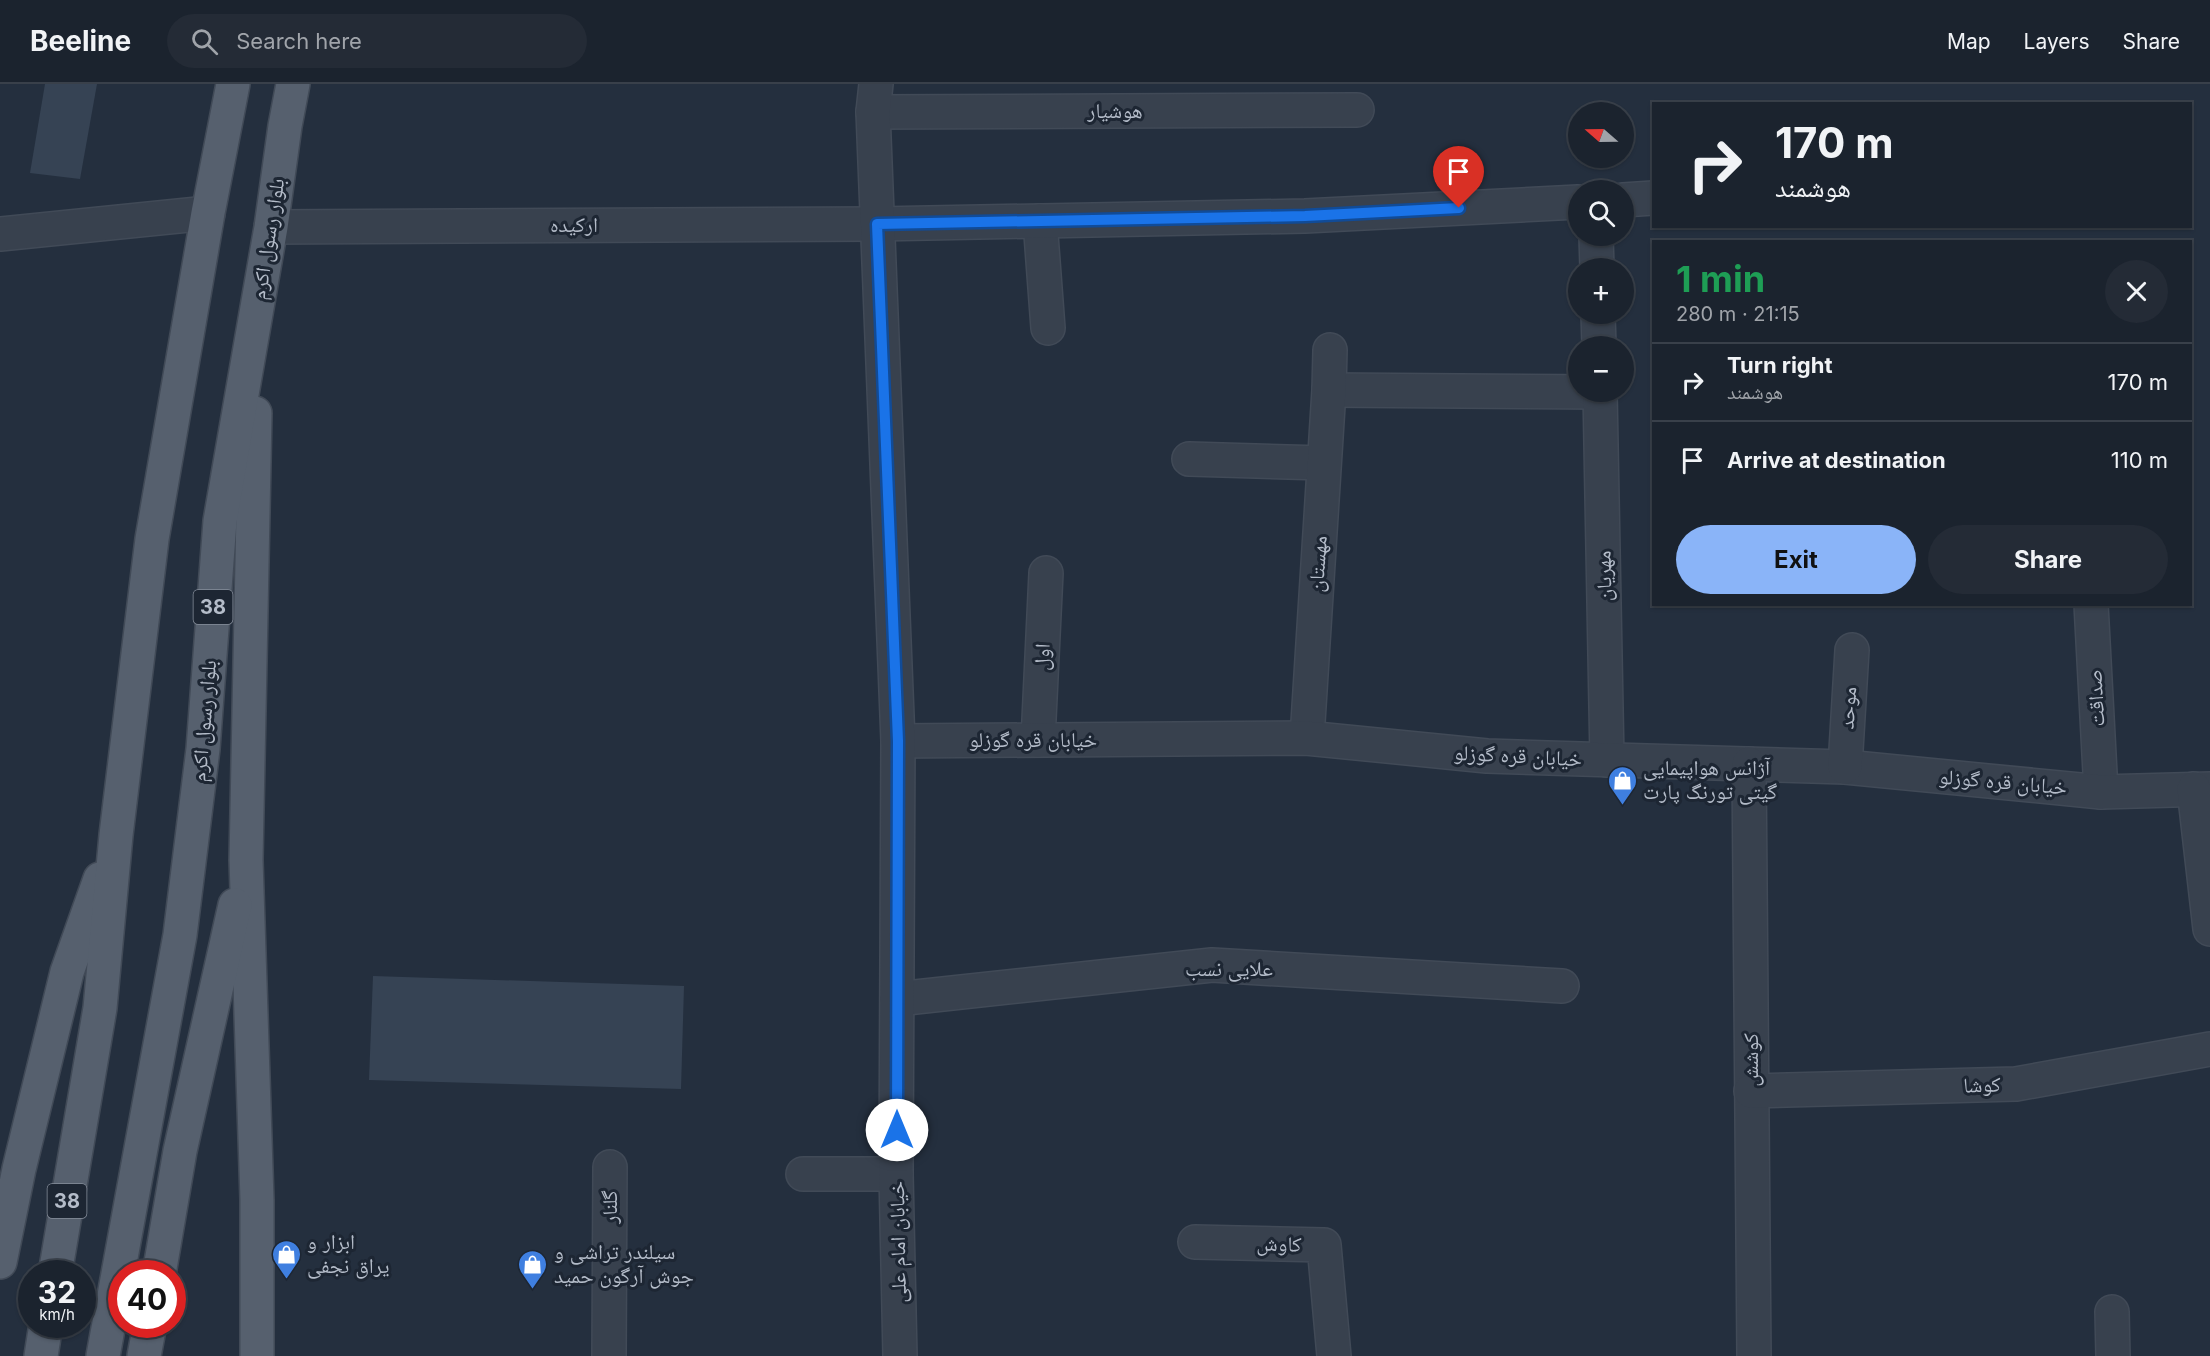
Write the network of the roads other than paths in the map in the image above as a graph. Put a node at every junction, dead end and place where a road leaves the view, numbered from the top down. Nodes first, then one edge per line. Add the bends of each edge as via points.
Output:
1 (233, 84) edge
2 (293, 84) edge
3 (874, 98) edge
4 (1357, 110) dead end
5 (1652, 198) edge
6 (1634, 199) edge
7 (1568, 203) edge
8 (208, 213) junction
9 (1040, 221) junction
10 (877, 224) junction
11 (271, 227) junction
12 (0, 234) edge
13 (258, 302) junction
14 (1048, 328) dead end
15 (1330, 350) dead end
16 (1329, 390) junction
17 (1568, 392) edge
18 (1600, 402) edge
19 (1189, 459) dead end
20 (1324, 462) junction
21 (1046, 573) dead end
22 (2091, 606) edge
23 (1852, 650) dead end
24 (1307, 738) junction
25 (1038, 740) junction
26 (898, 741) junction
27 (1607, 760) junction
28 (1749, 764) junction
29 (1845, 767) junction
30 (2202, 789) edge
31 (2101, 792) junction
32 (116, 835) junction
33 (246, 860) junction
34 (2210, 929) edge
35 (1562, 986) dead end
36 (897, 999) junction
37 (2210, 1049) edge
38 (1751, 1091) junction
39 (610, 1167) dead end
40 (803, 1174) dead end
41 (896, 1174) junction
42 (10, 1178) edge
43 (1194, 1242) dead end
44 (57, 1260) edge
45 (161, 1260) edge
46 (0, 1262) edge
47 (2112, 1312) dead end
48 (44, 1338) edge
49 (147, 1338) edge
50 (41, 1356) edge
51 (103, 1356) edge
52 (144, 1356) edge
53 (257, 1356) edge
54 (609, 1356) edge
55 (900, 1356) edge
56 (1334, 1356) edge
57 (1754, 1356) edge
58 (2113, 1356) edge

1 - 8 main road, 38
2 - 11 main road, بلوار رسول اکرم / 38
3 - 4 street, هوشیار
3 - 10 street, خیابان امام علی
5 - 6 street
7 - 9 street, ارکیده via 1305,216
8 - 12 street
8 - 32 main road, 38 via 152,539
9 - 10 street, ارکیده
9 - 14 street
10 - 11 street, ارکیده
10 - 26 street, خیابان امام علی
11 - 13 main road, بلوار رسول اکرم / 38
13 - 33 main road
13 - 51 main road, بلوار رسول اکرم / 38 via 220,521 203,749 180,935
15 - 16 street, مهستان
16 - 17 street
16 - 20 street, مهستان
18 - 27 street, مهریان
19 - 20 street
20 - 24 street, مهستان
21 - 25 street, اول
22 - 31 street, صداقت
23 - 29 street, موحد
24 - 25 street, خیابان قره گوزلو
24 - 27 street, خیابان قره گوزلو via 1487,756
25 - 26 street, خیابان قره گوزلو
26 - 36 street, خیابان امام علی
27 - 28 street, خیابان قره گوزلو
28 - 29 street, خیابان قره گوزلو
28 - 38 street, کوشش
29 - 31 street, خیابان قره گوزلو
30 - 31 street, خیابان قره گوزلو
30 - 34 street
32 - 42 main road via 67,972
32 - 44 main road, 38 via 100,1008
33 - 45 main road via 180,1151
33 - 53 main road via 257,1200
35 - 36 street, علایی نسب via 1212,965
36 - 41 street, خیابان امام علی
37 - 38 street, کوشا via 2016,1084
38 - 57 street, کوشش
39 - 54 street, گلنار
40 - 41 street
41 - 55 street, خیابان امام علی
42 - 46 main road
43 - 56 street, کاوش via 1324,1245
47 - 58 street
48 - 50 main road
49 - 52 main road

